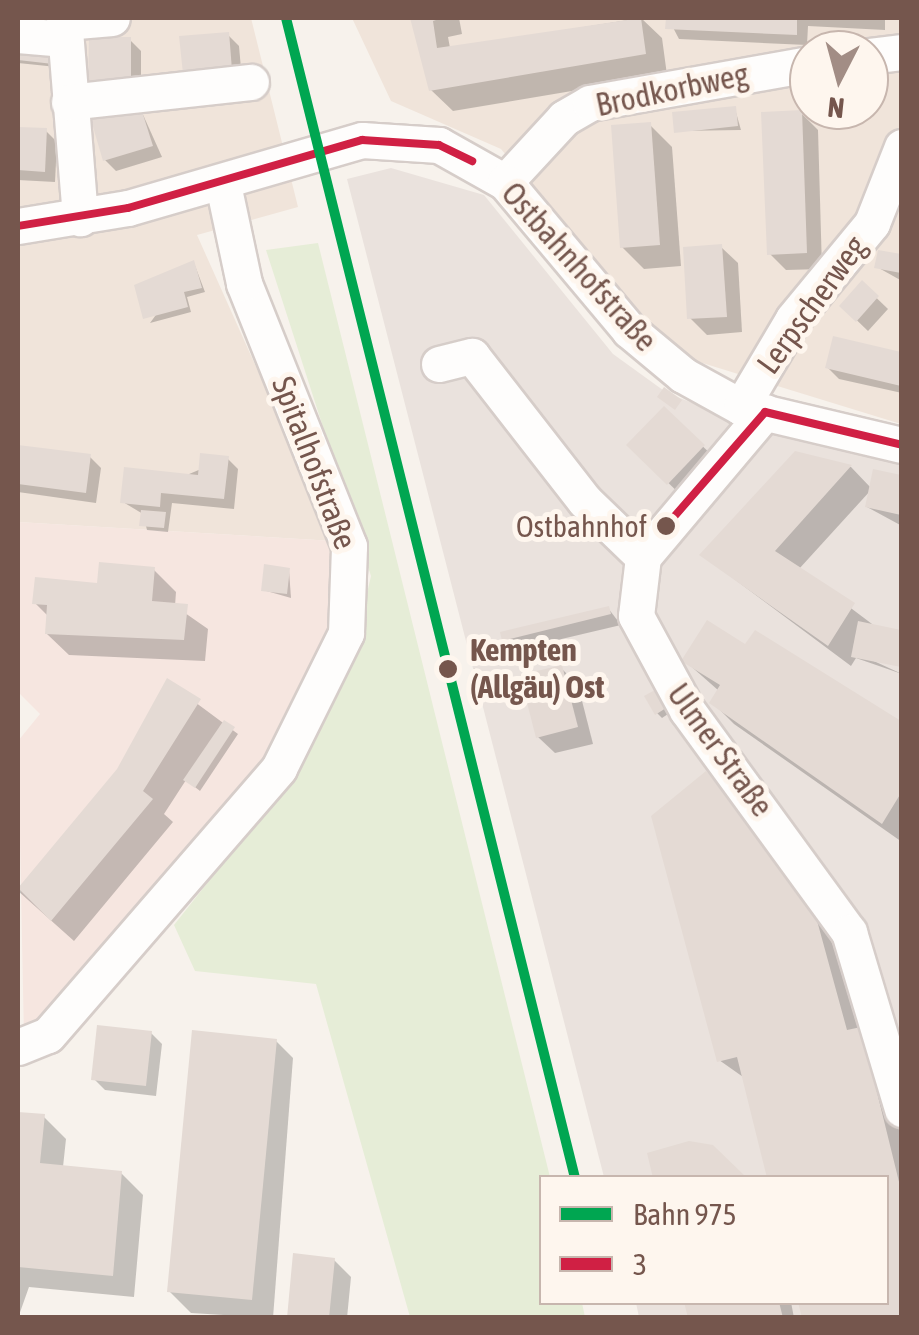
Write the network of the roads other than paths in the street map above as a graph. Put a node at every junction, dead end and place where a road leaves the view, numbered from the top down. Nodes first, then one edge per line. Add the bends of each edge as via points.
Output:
1 (112, 18) edge
2 (65, 26) edge
3 (18, 35) edge
4 (789, 68) edge
5 (252, 82) dead end
6 (69, 102) junction
7 (902, 146) edge
8 (506, 182) junction
9 (223, 184) junction
10 (80, 218) junction
11 (18, 226) edge
12 (438, 364) dead end
13 (753, 410) junction
14 (902, 445) edge
15 (643, 557) junction
16 (18, 1048) edge
17 (902, 1109) edge

1 - 2 street
2 - 3 street
2 - 6 street
4 - 8 street, Brodkorbweg via 590,103
5 - 6 street
6 - 10 street
7 - 13 street, Lerpscherweg via 872,223 793,318
8 - 9 street, Ostbahnhofstraße via 439,145 362,140
8 - 13 street, Ostbahnhofstraße via 629,330
9 - 10 street, Ostbahnhofstraße
9 - 16 street, Spitalhofstraße via 244,283 349,546 346,633 279,768 48,1035
10 - 11 street, Ostbahnhofstraße
12 - 15 street via 472,356 586,501
13 - 14 street, Ostbahnhofstraße
13 - 15 street
15 - 17 street, Ulmer Straße via 636,616 648,650 849,932

